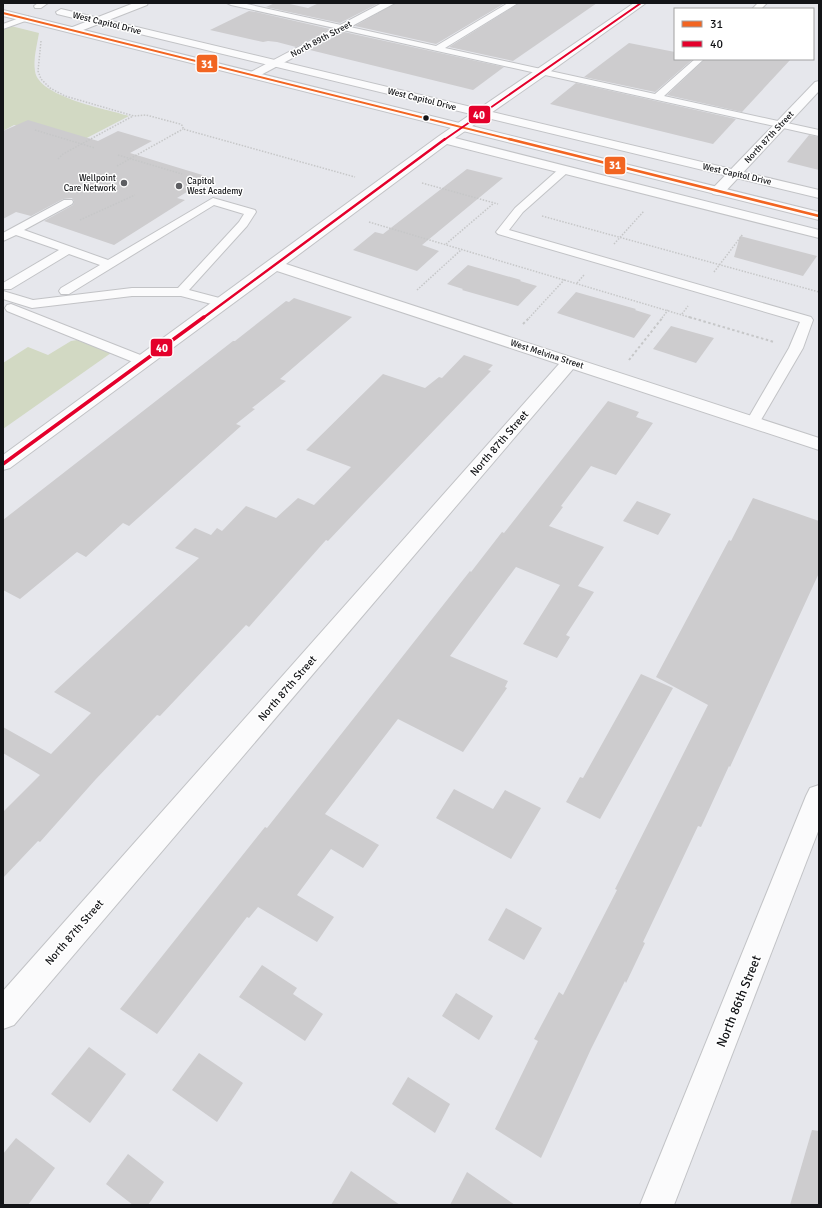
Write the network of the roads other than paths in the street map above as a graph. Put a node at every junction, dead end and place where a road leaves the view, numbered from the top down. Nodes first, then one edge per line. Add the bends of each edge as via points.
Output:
1 (25, 3) edge
2 (139, 3) edge
3 (231, 3) edge
4 (264, 3) edge
5 (390, 3) edge
6 (514, 3) edge
7 (641, 3) edge
8 (41, 5) edge
9 (253, 8) junction
10 (3, 13) edge
11 (25, 18) junction
12 (98, 21) junction
13 (3, 27) edge
14 (342, 28) junction
15 (74, 30) junction
16 (438, 49) junction
17 (699, 60) edge
18 (276, 63) junction
19 (543, 72) junction
20 (253, 75) junction
21 (819, 84) edge
22 (657, 97) junction
23 (482, 113) junction
24 (782, 124) junction
25 (461, 127) junction
26 (819, 133) edge
27 (444, 139) junction
28 (564, 170) junction
29 (734, 174) junction
30 (718, 190) junction
31 (819, 194) edge
32 (68, 202) dead end
33 (819, 216) edge
34 (15, 231) junction
35 (819, 234) edge
36 (3, 238) edge
37 (68, 250) junction
38 (109, 264) junction
39 (275, 265) junction
40 (5, 290) edge
41 (65, 291) dead end
42 (181, 292) junction
43 (223, 303) junction
44 (3, 305) edge
45 (144, 361) junction
46 (570, 362) junction
47 (753, 422) junction
48 (819, 444) edge
49 (3, 464) edge
50 (819, 796) edge
51 (3, 1014) edge
52 (657, 1205) edge

1 - 8 street, West Capitol Drive
2 - 12 street
3 - 9 lane
4 - 9 lane
5 - 14 street, North 89th Street
6 - 16 lane
7 - 19 street
8 - 12 street, West Capitol Drive
9 - 14 lane
10 - 11 street, West Capitol Drive
11 - 13 lane
11 - 15 street, West Capitol Drive
12 - 15 street
12 - 18 street, West Capitol Drive
14 - 16 lane
14 - 18 street, North 89th Street
15 - 20 street, West Capitol Drive
16 - 19 lane
17 - 22 lane
18 - 20 street, North 89th Street
18 - 23 street, West Capitol Drive
19 - 22 lane
19 - 23 street
20 - 25 street, West Capitol Drive
21 - 24 street, North 87th Street
22 - 24 lane
23 - 25 street
23 - 29 street, West Capitol Drive
24 - 26 lane
24 - 29 street, North 87th Street
25 - 27 street
25 - 30 street, West Capitol Drive
27 - 28 street
27 - 39 street
28 - 35 street
28 - 47 lane via 519,210 502,232 807,320 796,348
29 - 30 street, North 87th Street
29 - 31 street, West Capitol Drive
30 - 33 street, West Capitol Drive
32 - 34 lane
34 - 36 lane
34 - 37 lane
37 - 38 lane
37 - 40 lane
38 - 41 lane
38 - 42 lane via 213,201 251,212
39 - 43 street
39 - 46 street, West Melvina Street
40 - 42 lane via 32,304 132,292
42 - 43 lane
43 - 45 street
44 - 45 lane
45 - 49 street
46 - 47 street, West Melvina Street
46 - 51 street, North 87th Street
47 - 48 street, West Melvina Street
50 - 52 street, North 86th Street

